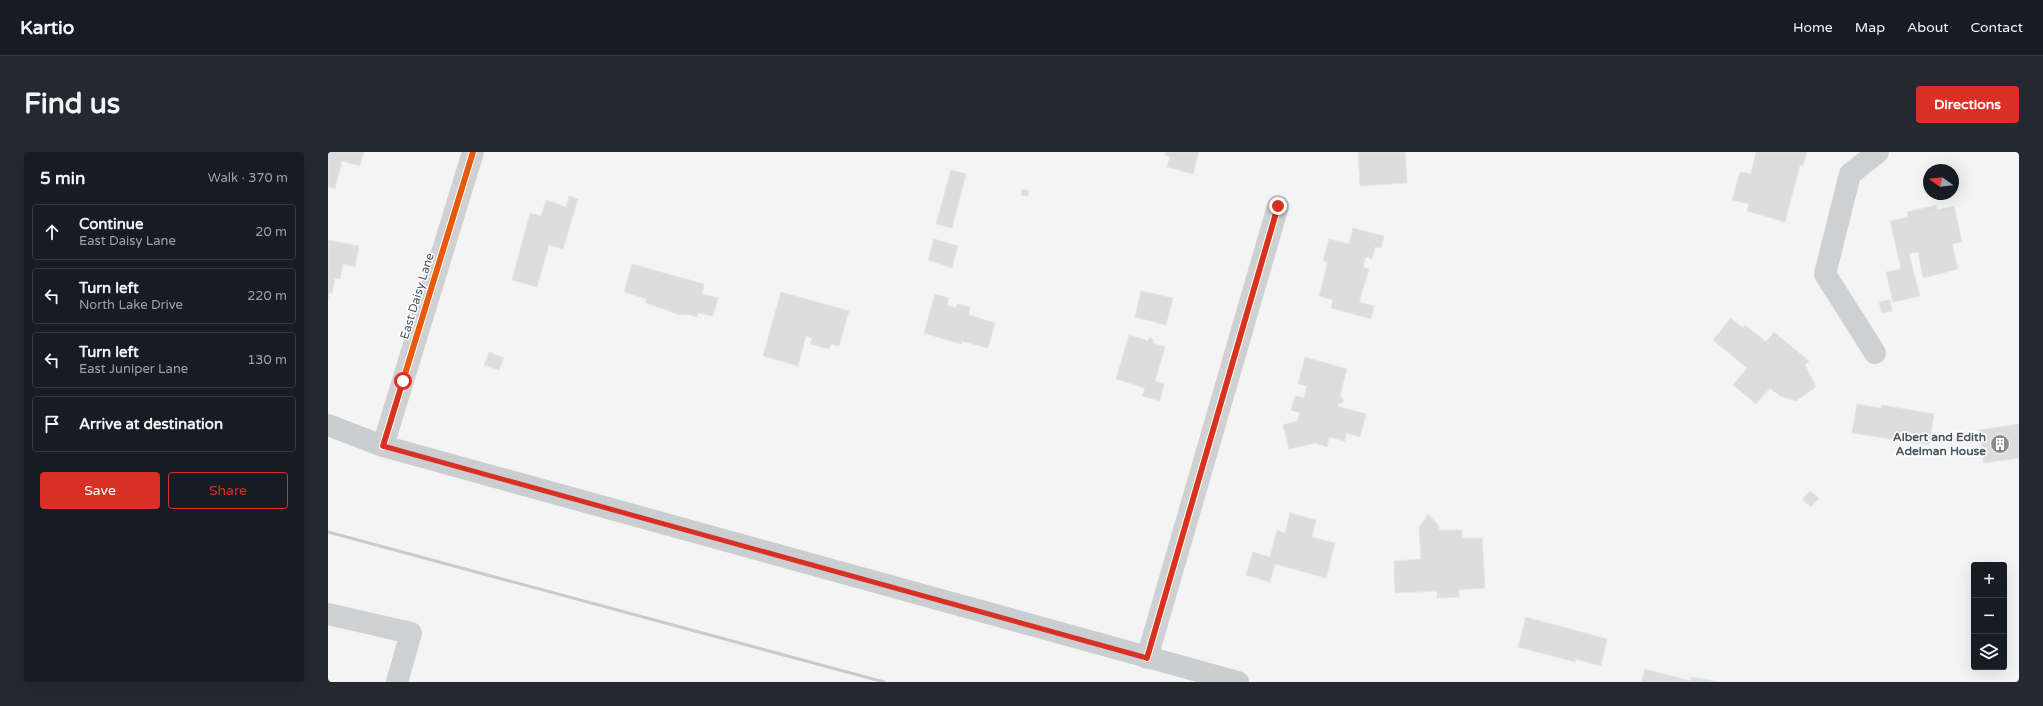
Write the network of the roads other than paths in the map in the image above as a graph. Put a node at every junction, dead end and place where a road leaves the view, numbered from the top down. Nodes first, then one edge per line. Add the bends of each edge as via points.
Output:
1 (473, 152) edge
2 (1878, 152) edge
3 (1278, 206) dead end
4 (1875, 353) dead end
5 (328, 425) edge
6 (383, 446) junction
7 (328, 614) edge
8 (1147, 658) junction
9 (397, 682) edge
10 (1238, 682) edge

1 - 6 street, East Daisy Lane
2 - 4 street via 1850,174 1825,274
3 - 8 street
5 - 6 main road
6 - 8 main road
7 - 9 street via 411,633
8 - 10 main road

